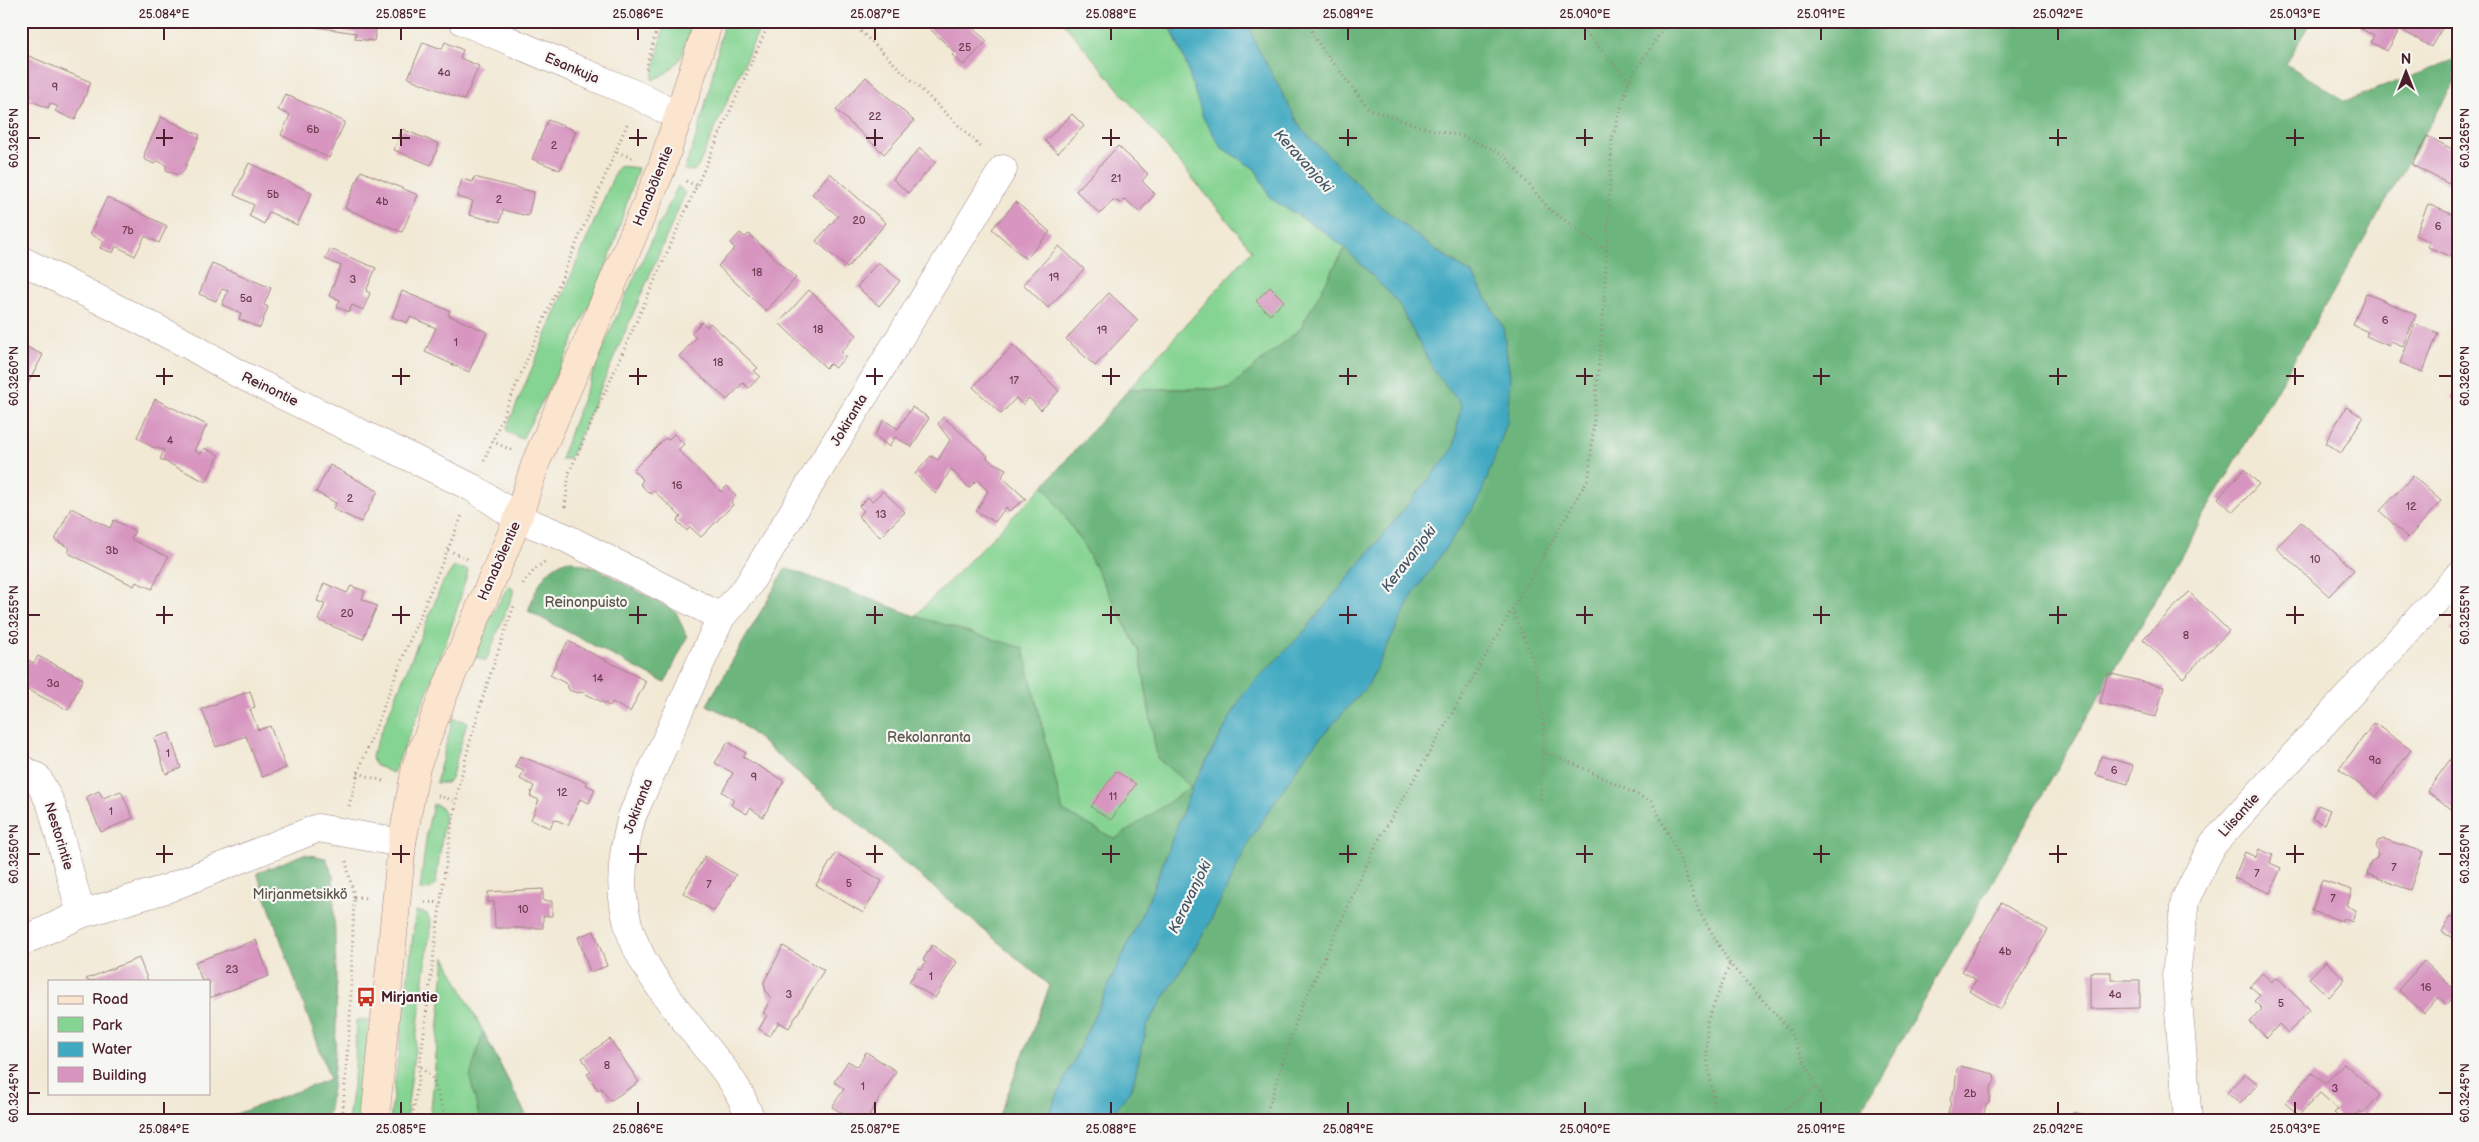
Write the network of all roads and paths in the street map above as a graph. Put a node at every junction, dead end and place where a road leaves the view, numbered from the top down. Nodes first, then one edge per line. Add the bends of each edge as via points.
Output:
1 (463, 21) edge
2 (659, 21) edge
3 (709, 21) edge
4 (850, 21) edge
5 (1309, 21) edge
6 (1575, 21) edge
7 (1668, 21) edge
8 (1629, 81) junction
9 (639, 96) junction
10 (680, 117) junction
11 (1003, 169) joint
12 (1606, 250) junction
13 (21, 260) edge
14 (473, 488) junction
15 (518, 518) junction
16 (2458, 576) edge
17 (1512, 609) junction
18 (721, 618) junction
19 (1542, 751) junction
20 (21, 769) edge
21 (1540, 800) dead end
22 (343, 832) junction
23 (402, 843) junction
24 (81, 914) junction
25 (21, 942) edge
26 (1730, 964) junction
27 (420, 1067) dead end
28 (1816, 1087) junction
29 (1824, 1102) dead end
30 (342, 1121) edge
31 (375, 1121) edge
32 (447, 1121) edge
33 (752, 1121) edge
34 (1264, 1121) edge
35 (1717, 1121) edge
36 (1769, 1121) edge
37 (2188, 1121) edge

1 - 9 street, Esankuja
2 - 9 path
3 - 10 street, Hanabölentie
4 - 11 path
5 - 12 path via 1314,38 1369,109 1422,127 1462,136 1503,154 1550,210
6 - 8 path
7 - 8 path
8 - 12 path via 1612,139
9 - 10 street, Esankuja
9 - 14 path
10 - 15 street, Hanabölentie via 661,170 536,462
11 - 18 street, Jokiranta via 747,587
12 - 17 path via 1588,477
13 - 14 street, Reinontie via 237,373
14 - 15 street, Reinontie
14 - 22 path via 358,773
15 - 18 street via 564,537
15 - 23 street, Hanabölentie via 416,767
16 - 37 street, Liisantie via 2213,844 2188,892 2176,975
17 - 19 path via 1533,659 1544,726
17 - 34 path via 1377,843 1298,1015
18 - 33 street, Jokiranta via 632,816 623,848 622,885 625,918 636,950 657,984 735,1085
19 - 21 path
19 - 26 path via 1652,802 1675,847 1699,911
20 - 24 street, Nestorintie via 37,777 51,804
22 - 23 street
22 - 24 street via 318,828 166,889
22 - 30 path via 354,897 350,1020
23 - 31 street, Hanabölentie
24 - 25 street
26 - 28 path via 1789,1028
26 - 35 path via 1707,1022 1707,1057
27 - 32 path via 434,1079
28 - 29 path
28 - 36 path

